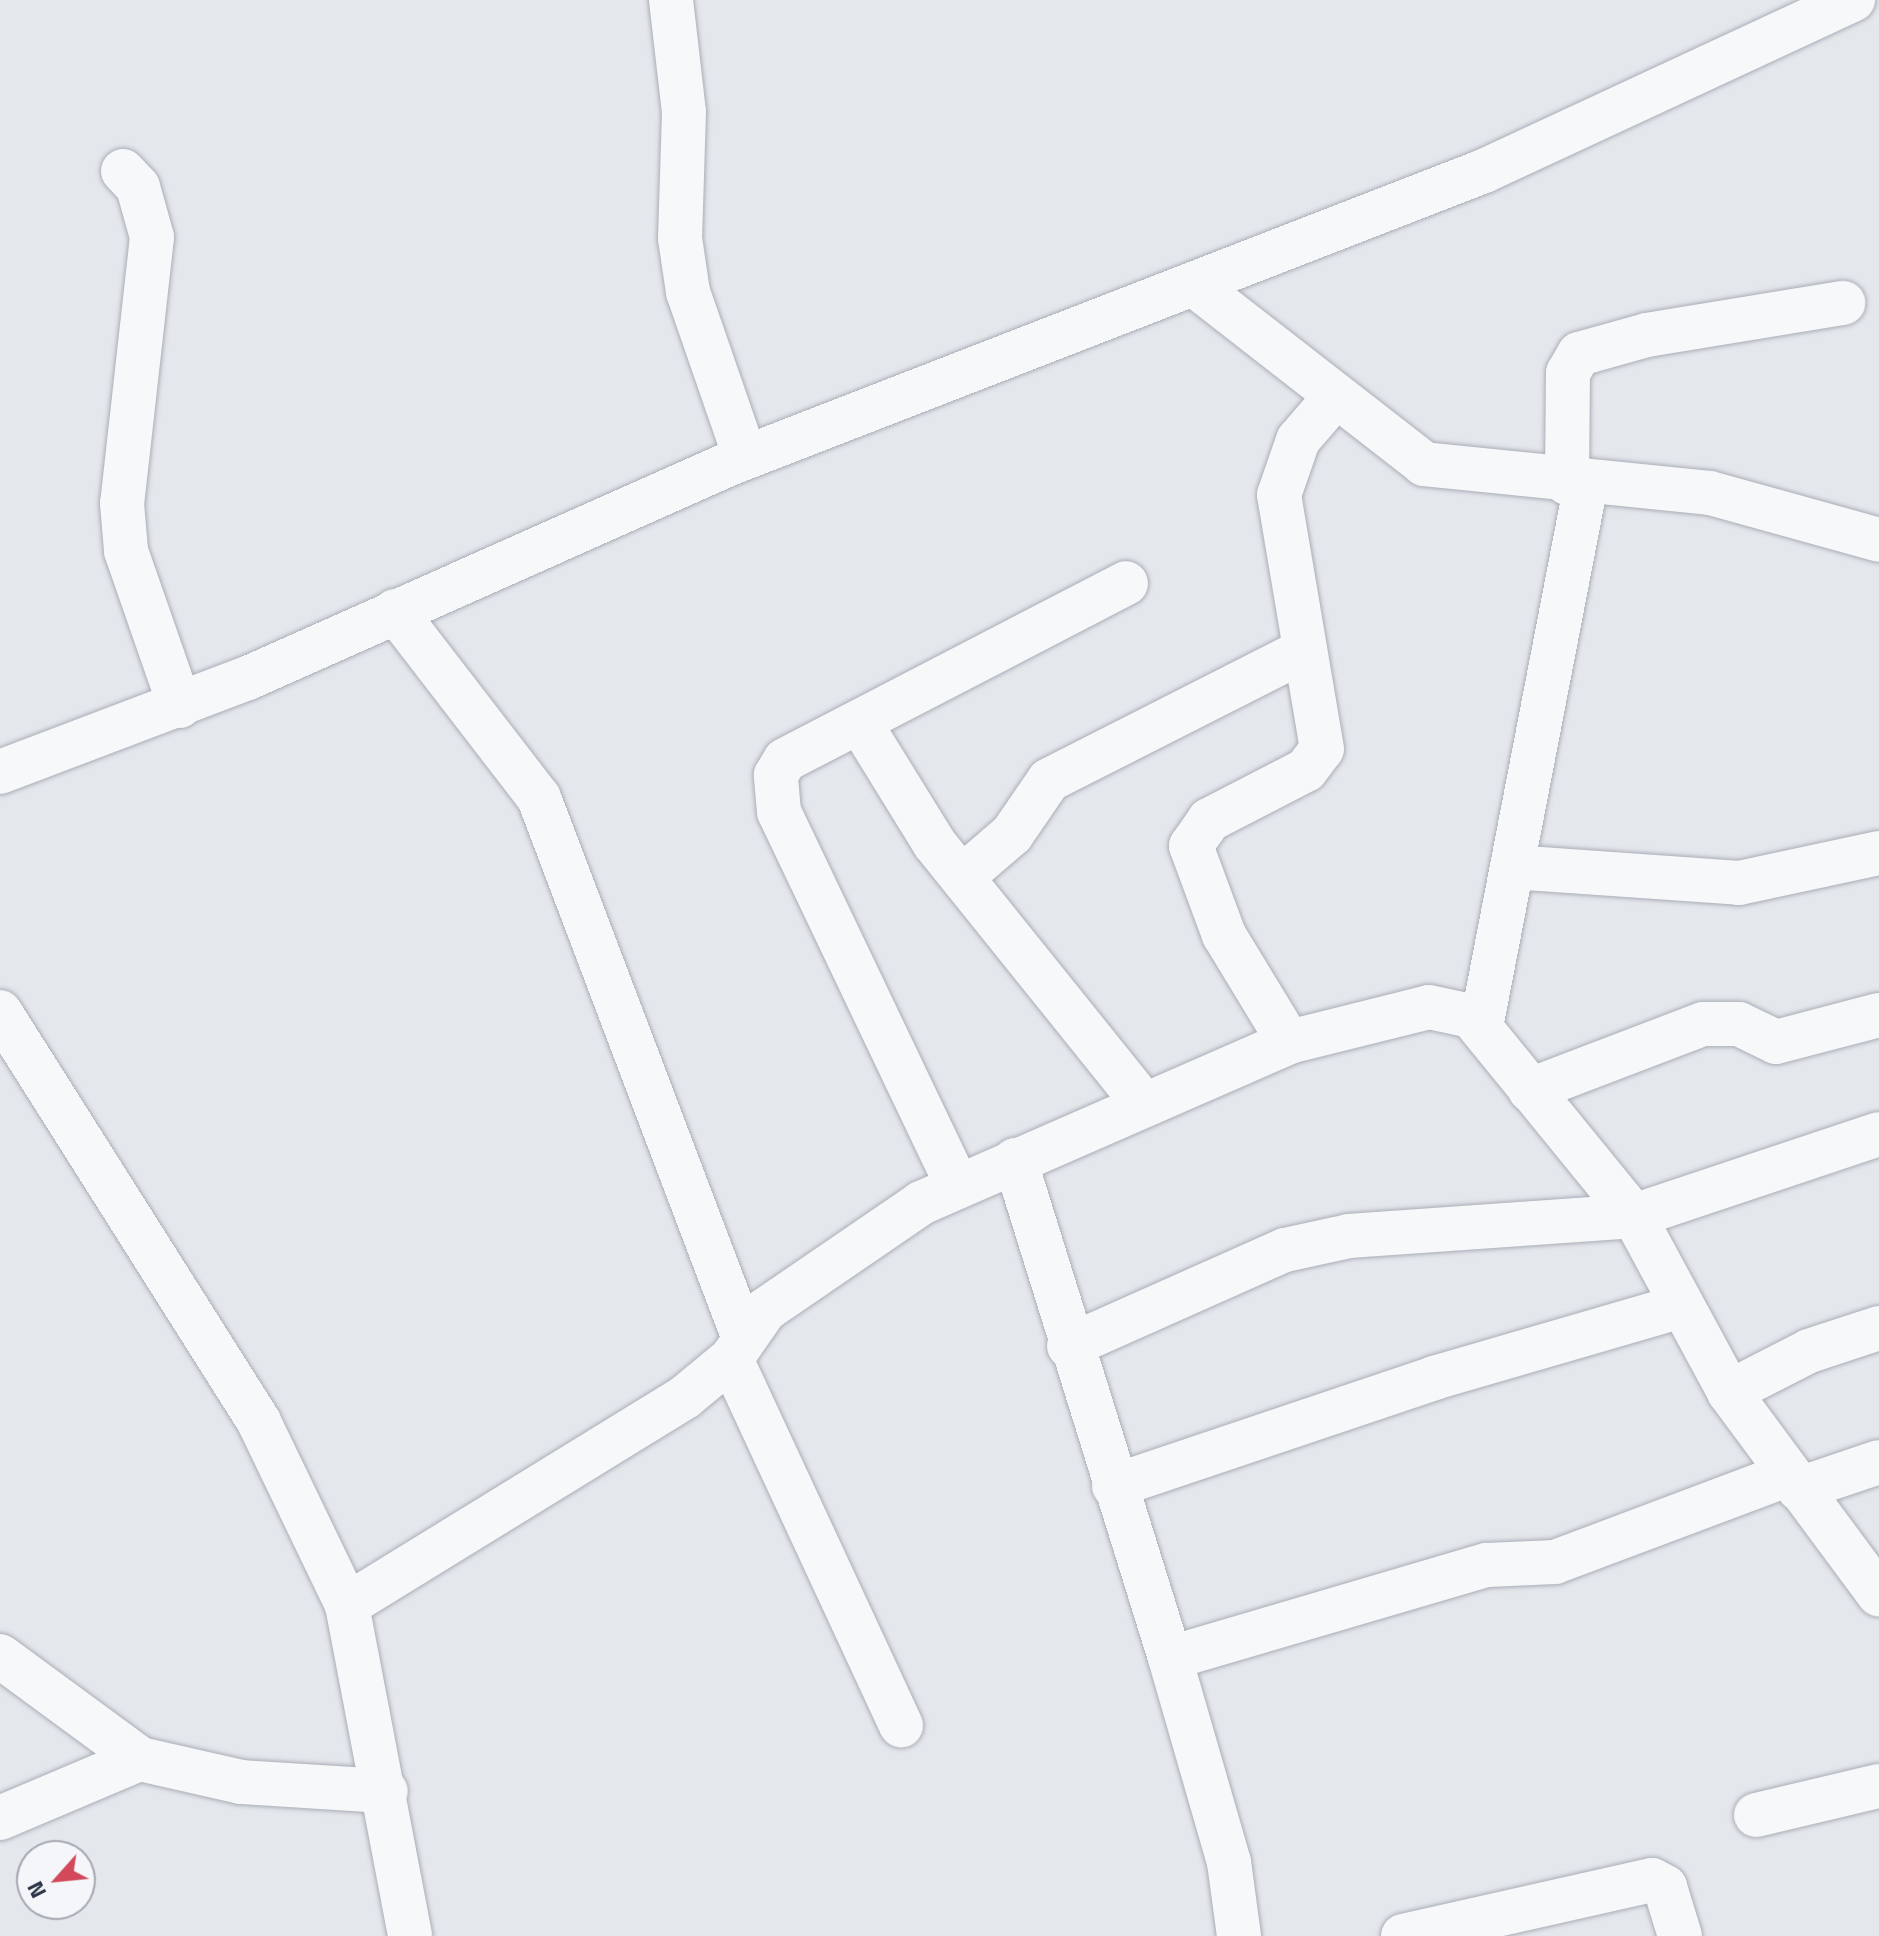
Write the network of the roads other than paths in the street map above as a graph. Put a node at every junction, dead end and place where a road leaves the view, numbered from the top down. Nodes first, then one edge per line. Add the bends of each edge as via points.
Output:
1 (671, 0) edge
2 (1853, 0) edge
3 (123, 171) dead end
4 (1197, 287) junction
5 (1843, 303) dead end
6 (1335, 397) junction
7 (745, 457) junction
8 (1576, 484) junction
9 (1879, 540) edge
10 (1126, 583) dead end
11 (395, 611) junction
12 (1305, 650) junction
13 (180, 706) junction
14 (860, 723) junction
15 (0, 772) edge
16 (1879, 853) edge
17 (1512, 867) junction
18 (962, 877) junction
19 (0, 1012) edge
20 (1879, 1015) edge
21 (1481, 1027) junction
22 (1289, 1042) junction
23 (1530, 1090) junction
24 (1142, 1102) junction
25 (1879, 1134) edge
26 (1015, 1160) junction
27 (957, 1185) junction
28 (1634, 1216) junction
29 (1679, 1307) junction
30 (1879, 1328) edge
31 (1069, 1346) junction
32 (737, 1347) junction
33 (1729, 1392) junction
34 (1879, 1462) edge
35 (1793, 1482) junction
36 (1114, 1486) junction
37 (1879, 1595) edge
38 (347, 1605) junction
39 (0, 1656) edge
40 (1170, 1658) junction
41 (901, 1725) dead end
42 (140, 1759) junction
43 (1879, 1786) edge
44 (386, 1791) junction
45 (1756, 1815) dead end
46 (0, 1818) edge
47 (410, 1936) edge
48 (1239, 1936) edge
49 (1403, 1936) edge
50 (1680, 1936) edge

1 - 7 street via 684,112 680,238 688,292
2 - 4 street via 1581,130
3 - 13 street via 138,187 152,237 122,503 126,551
4 - 6 street
4 - 7 street
5 - 8 street via 1647,335 1579,354 1568,373
6 - 8 street via 1424,464
6 - 12 street via 1298,440 1279,495
7 - 11 street
8 - 9 street via 1710,493
8 - 17 street
10 - 14 street
11 - 13 street
11 - 32 street via 539,798
12 - 18 street via 1049,780 1012,834
12 - 22 street via 1322,749 1317,761 1209,820 1191,846 1224,935
13 - 15 street
14 - 18 street
14 - 27 street via 785,760 776,775 779,812
16 - 17 street via 1739,883
17 - 21 street
18 - 24 street
19 - 38 street via 259,1422
20 - 23 street via 1776,1042 1739,1024 1703,1024
21 - 22 street via 1453,1011 1404,1008
21 - 23 street
22 - 24 street
23 - 28 street
24 - 26 street
25 - 28 street
26 - 27 street
26 - 31 street
27 - 32 street via 765,1310
28 - 29 street
28 - 31 street via 1349,1236 1285,1250
29 - 33 street
29 - 36 street via 1434,1378
30 - 33 street via 1809,1351
31 - 36 street
32 - 38 street via 685,1397
32 - 41 street
33 - 35 street
34 - 35 street
35 - 37 street
35 - 40 street via 1555,1562 1487,1565
36 - 40 street
38 - 44 street
39 - 42 street
40 - 48 street via 1229,1862
42 - 44 street via 227,1780
42 - 46 street
43 - 45 street
44 - 47 street
49 - 50 street via 1652,1880 1665,1887

